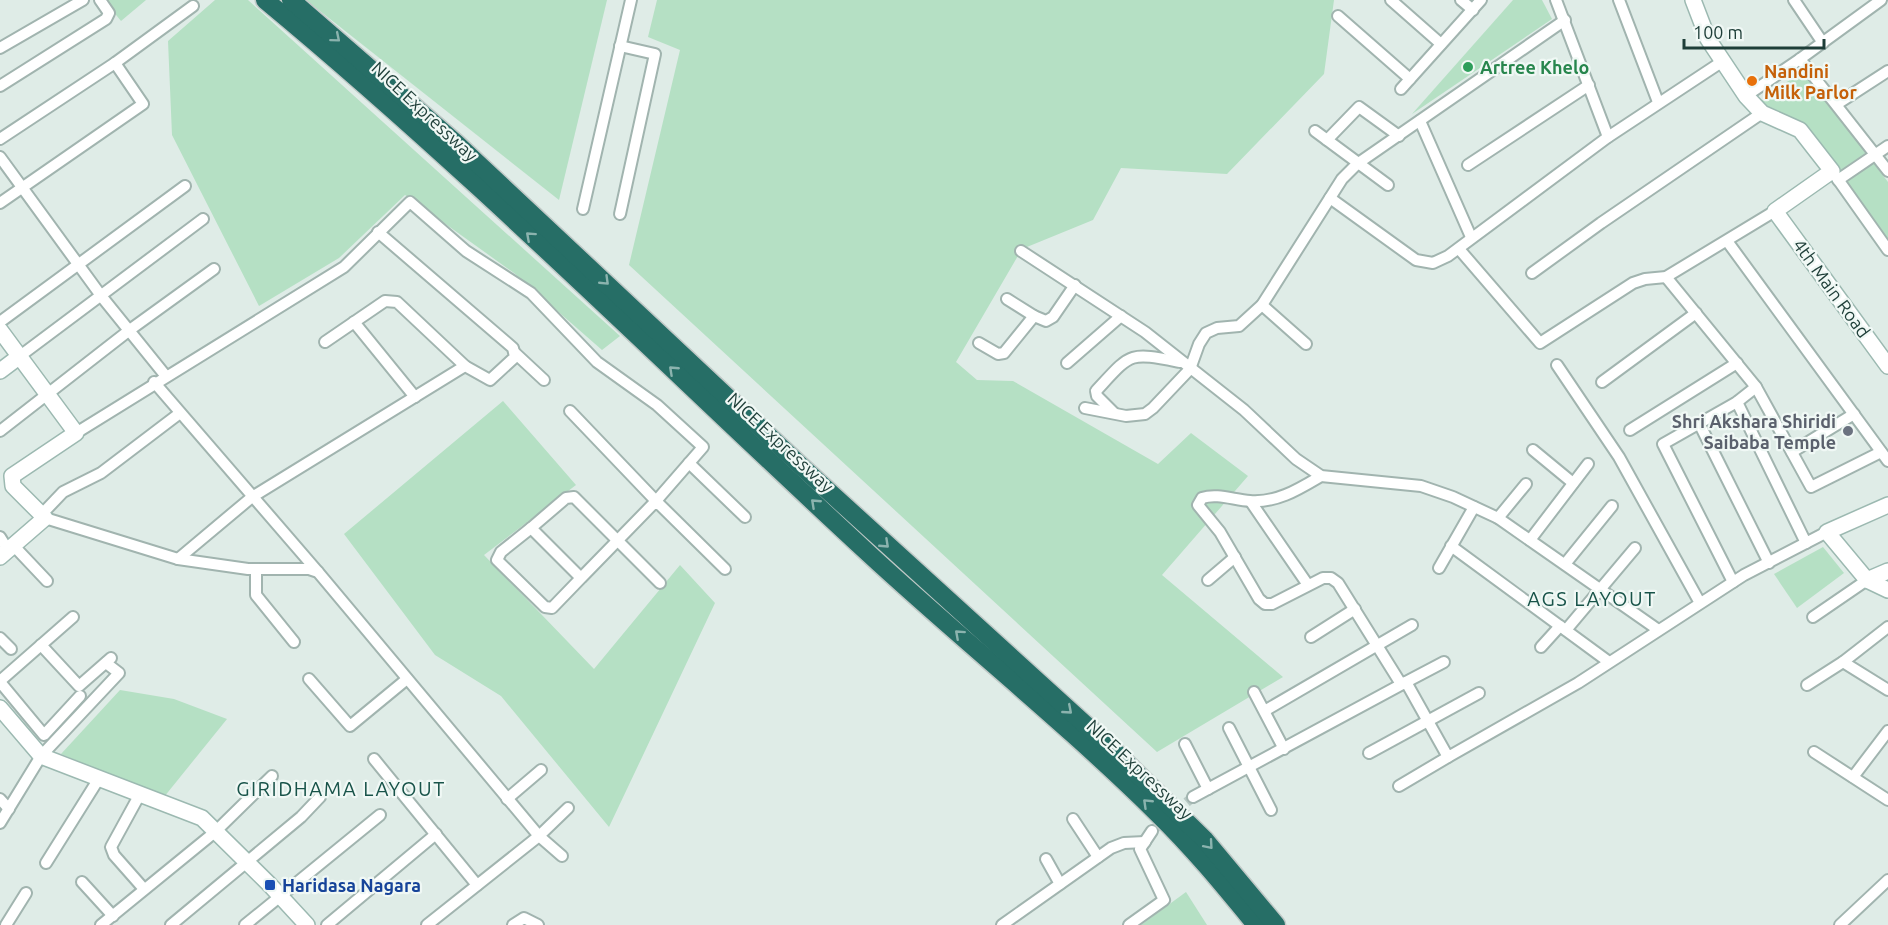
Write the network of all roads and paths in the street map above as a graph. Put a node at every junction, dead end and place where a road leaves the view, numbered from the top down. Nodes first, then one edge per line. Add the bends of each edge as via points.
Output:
1 (83, 0) edge
2 (100, 0) edge
3 (265, 0) edge
4 (291, 0) edge
5 (631, 0) edge
6 (1391, 0) edge
7 (1461, 0) edge
8 (1481, 0) edge
9 (1556, 0) edge
10 (1619, 0) edge
11 (1693, 0) edge
12 (1794, 0) edge
13 (1881, 0) edge
14 (193, 6) dead end
15 (1473, 10) junction
16 (1338, 16) dead end
17 (1565, 20) junction
18 (1822, 43) junction
19 (1441, 44) junction
20 (620, 46) junction
21 (0, 48) edge
22 (1800, 59) junction
23 (1723, 61) junction
24 (115, 63) junction
25 (1888, 71) edge
26 (1410, 79) junction
27 (1589, 85) junction
28 (0, 86) edge
29 (1401, 89) dead end
30 (1746, 96) junction
31 (1658, 102) junction
32 (1838, 104) junction
33 (1762, 113) junction
34 (1420, 121) junction
35 (1315, 131) dead end
36 (1399, 136) junction
37 (1608, 137) junction
38 (0, 139) edge
39 (1327, 140) junction
40 (1888, 146) edge
41 (1875, 154) junction
42 (0, 156) edge
43 (1357, 164) junction
44 (1468, 165) dead end
45 (1888, 171) edge
46 (1835, 175) junction
47 (1388, 185) dead end
48 (185, 186) dead end
49 (24, 187) junction
50 (1330, 198) junction
51 (0, 203) edge
52 (583, 209) dead end
53 (1775, 211) junction
54 (620, 213) dead end
55 (203, 219) dead end
56 (378, 232) junction
57 (1471, 237) junction
58 (1728, 241) junction
59 (1459, 249) junction
60 (1022, 250) dead end
61 (1888, 250) edge
62 (80, 265) junction
63 (214, 269) dead end
64 (1532, 273) dead end
65 (1666, 277) junction
66 (1075, 285) junction
67 (102, 297) junction
68 (1007, 299) dead end
69 (1262, 305) junction
70 (1696, 313) junction
71 (1034, 316) junction
72 (1121, 316) junction
73 (0, 322) edge
74 (354, 322) junction
75 (131, 329) junction
76 (0, 330) edge
77 (325, 342) dead end
78 (979, 343) dead end
79 (1306, 344) dead end
80 (515, 353) junction
81 (20, 356) junction
82 (1887, 362) edge
83 (1067, 363) dead end
84 (1737, 363) junction
85 (1557, 365) dead end
86 (465, 366) junction
87 (1186, 366) junction
88 (0, 371) edge
89 (165, 375) junction
90 (544, 380) dead end
91 (154, 382) junction
92 (1602, 382) dead end
93 (1756, 387) junction
94 (47, 394) junction
95 (415, 397) junction
96 (1737, 402) junction
97 (1085, 408) dead end
98 (570, 411) dead end
99 (180, 413) junction
100 (1114, 413) junction
101 (1854, 414) junction
102 (1699, 423) junction
103 (1630, 430) dead end
104 (0, 431) edge
105 (76, 433) junction
106 (1533, 450) dead end
107 (1792, 452) junction
108 (1885, 457) edge
109 (689, 463) junction
110 (1588, 464) dead end
111 (1321, 476) junction
112 (1573, 483) junction
113 (1526, 484) dead end
114 (252, 497) junction
115 (656, 501) junction
116 (1251, 502) junction
117 (1888, 505) edge
118 (1612, 506) dead end
119 (1474, 507) junction
120 (43, 516) junction
121 (745, 517) dead end
122 (1498, 518) junction
123 (531, 528) junction
124 (1827, 532) junction
125 (617, 540) junction
126 (1530, 540) junction
127 (1806, 543) junction
128 (1451, 546) junction
129 (5, 547) edge
130 (1635, 548) dead end
131 (1235, 557) junction
132 (178, 559) junction
133 (1769, 563) junction
134 (1565, 564) junction
135 (1439, 568) dead end
136 (256, 569) junction
137 (725, 569) dead end
138 (1888, 571) edge
139 (318, 572) junction
140 (581, 578) junction
141 (1208, 580) dead end
142 (1867, 580) junction
143 (47, 581) dead end
144 (1733, 582) junction
145 (660, 583) dead end
146 (1308, 585) junction
147 (1600, 589) junction
148 (1888, 590) edge
149 (1700, 603) junction
150 (1355, 609) junction
151 (73, 617) dead end
152 (1813, 617) dead end
153 (1412, 625) dead end
154 (1888, 627) edge
155 (1563, 628) junction
156 (1657, 629) junction
157 (1311, 637) dead end
158 (0, 638) edge
159 (294, 642) dead end
160 (41, 645) junction
161 (1377, 645) junction
162 (1541, 647) dead end
163 (11, 649) dead end
164 (1444, 662) dead end
165 (1610, 662) junction
166 (1843, 662) junction
167 (1014, 673) junction
168 (309, 679) dead end
169 (407, 679) junction
170 (0, 681) edge
171 (1403, 683) junction
172 (1807, 685) dead end
173 (1888, 690) edge
174 (1254, 692) dead end
175 (1479, 693) dead end
176 (80, 696) dead end
177 (0, 708) edge
178 (68, 709) junction
179 (1266, 710) junction
180 (77, 717) junction
181 (1427, 719) junction
182 (31, 720) junction
183 (1229, 728) dead end
184 (20, 731) junction
185 (1888, 731) edge
186 (47, 733) junction
187 (55, 741) junction
188 (1884, 743) edge
189 (1185, 744) dead end
190 (1284, 749) junction
191 (1814, 752) dead end
192 (1369, 753) dead end
193 (41, 756) junction
194 (1448, 757) junction
195 (374, 759) dead end
196 (1249, 768) junction
197 (541, 770) dead end
198 (272, 776) dead end
199 (1854, 777) junction
200 (99, 780) junction
201 (1399, 786) dead end
202 (1208, 789) junction
203 (140, 794) junction
204 (320, 797) dead end
205 (1193, 797) tunnel mouth
206 (0, 799) edge
207 (507, 799) junction
208 (1888, 801) edge
209 (568, 808) dead end
210 (9, 809) junction
211 (1271, 810) dead end
212 (380, 815) dead end
213 (1073, 819) dead end
214 (0, 823) edge
215 (1152, 831) tunnel mouth
216 (215, 832) junction
217 (436, 834) junction
218 (539, 836) junction
219 (1145, 842) junction
220 (562, 856) dead end
221 (1098, 857) junction
222 (1046, 859) dead end
223 (245, 861) junction
224 (46, 863) dead end
225 (1888, 879) edge
226 (82, 882) dead end
227 (1060, 884) junction
228 (477, 885) junction
229 (144, 889) junction
230 (26, 893) dead end
231 (279, 896) junction
232 (112, 916) junction
233 (6, 925) edge
234 (101, 925) edge
235 (171, 925) edge
236 (245, 925) edge
237 (307, 925) edge
238 (327, 925) edge
239 (427, 925) edge
240 (513, 925) edge
241 (538, 925) edge
242 (1002, 925) edge
243 (1130, 925) edge
244 (1256, 925) edge
245 (1276, 925) edge
246 (1840, 925) edge

1 - 21 street
2 - 28 street via 109,13 106,19
167 -> 3 highway, NICE Expressway via 870,555 361,80
4 -> 167 highway, NICE Expressway via 458,144
5 - 20 street
6 - 19 street
7 - 15 street
8 - 15 street
9 - 17 street
10 - 31 street
11 - 23 street via 1707,39
12 - 18 street
13 - 18 street
14 - 24 street
15 - 19 street
16 - 26 street
17 - 27 street
17 - 34 street
18 - 22 street
19 - 26 street
20 - 52 street
20 - 54 street via 655,54
22 - 30 street
22 - 32 street
23 - 30 street
23 - 31 street
24 - 38 street
24 - 49 street via 142,104
25 - 32 street
26 - 29 street
27 - 37 street
27 - 44 street
30 - 33 street
31 - 37 street
32 - 41 street
33 - 46 street via 1800,130
33 - 64 street
34 - 36 street
34 - 57 street
35 - 39 street
36 - 39 street via 1359,107
36 - 43 street
37 - 57 street
39 - 43 street
40 - 41 street
41 - 45 street
41 - 46 street
42 - 49 street
43 - 47 street
43 - 50 street
46 - 53 street
46 - 61 street
48 - 62 street
49 - 51 street
49 - 62 street
50 - 59 street via 1416,260 1433,263
50 - 69 street
53 - 58 street
53 - 82 street, 4th Main Road
55 - 67 street
56 - 80 street
56 - 89 street via 344,267
56 - 109 street via 410,202 466,251 531,293 597,362 657,405 703,447
57 - 59 street
58 - 65 street
58 - 101 street
59 - 65 street via 1540,343 1633,283
60 - 66 street
62 - 67 street
62 - 73 street
63 - 75 street
65 - 70 street
66 - 71 street via 1050,320
66 - 72 street
67 - 75 street
67 - 81 street
68 - 71 street
69 - 79 street
69 - 87 street via 1239,326 1206,333
70 - 84 street
70 - 92 street
71 - 78 street via 1004,353 998,354
72 - 83 street
72 - 87 street
74 - 77 street
74 - 86 street via 385,301 397,302
74 - 95 street
75 - 89 street
75 - 94 street
76 - 81 street
80 - 86 street via 490,380
80 - 90 street
81 - 88 street
81 - 94 street
84 - 93 street
84 - 103 street
85 - 149 street via 1619,457
86 - 95 street
87 - 100 street via 1145,414
87 - 100 street via 1143,356 1121,364 1096,391
87 - 111 street
89 - 91 street
91 - 99 street
91 - 105 street
93 - 96 street
93 - 107 street
94 - 104 street
94 - 105 street
95 - 114 street
96 - 102 street
96 - 127 street
97 - 100 street
98 - 115 street
99 - 114 street
99 - 120 street via 101,472 63,492
101 - 107 street
101 - 108 street
102 - 133 street
102 - 144 street via 1663,444
105 - 120 street via 12,476 13,486
106 - 112 street
107 - 108 street via 1811,486
109 - 115 street
109 - 121 street
110 - 112 street
111 - 116 street via 1272,500
111 - 119 street via 1421,486
112 - 126 street
113 - 122 street
114 - 132 street
114 - 139 street
115 - 125 street
115 - 137 street
116 - 131 street via 1210,495 1202,498 1198,506
116 - 146 street
117 - 124 street
118 - 134 street
119 - 122 street
119 - 128 street
120 - 129 street
120 - 132 street
122 - 126 street
123 - 125 street via 566,498 574,498
123 - 140 street
123 - 140 street via 501,552 497,560 545,607 552,608
124 - 127 street
124 - 142 street
125 - 140 street
125 - 145 street
126 - 134 street
127 - 133 street
128 - 135 street
128 - 155 street
129 - 143 street
130 - 147 street
131 - 141 street
131 - 146 street via 1265,604
132 - 136 street
133 - 144 street
134 - 147 street
136 - 139 street
136 - 159 street via 256,595
138 - 142 street
139 - 169 street
142 - 148 street
142 - 152 street
144 - 149 street
146 - 150 street via 1331,578
147 - 155 street
147 - 156 street
149 - 156 street
150 - 157 street
150 - 161 street
151 - 160 street
153 - 161 street
154 - 166 street
155 - 162 street
155 - 165 street
156 - 165 street
158 - 163 street
160 - 170 street
160 - 180 street via 79,686 109,660 118,673
161 - 171 street
161 - 179 street
164 - 171 street
165 - 194 street
166 - 172 street
166 - 173 street
244 -> 167 highway, NICE Expressway via 1194,850
167 -> 245 highway, NICE Expressway via 1168,802
168 - 169 street via 350,726
169 - 207 street
170 - 182 street
171 - 181 street
171 - 190 street
174 - 179 street
175 - 181 street
176 - 178 street
177 - 184 street
178 - 180 street
178 - 186 street
179 - 190 street
180 - 187 street
181 - 192 street
181 - 194 street
182 - 184 street
182 - 186 street via 43,734
183 - 196 street
184 - 193 street
185 - 188 street
186 - 187 street
187 - 193 street
188 - 199 street
189 - 202 street
190 - 196 street
191 - 199 street
193 - 200 street
193 - 210 street
194 - 201 street
195 - 217 street
196 - 202 street
196 - 211 street
197 - 207 street
198 - 216 street
199 - 208 street
200 - 203 street
200 - 224 street
202 - 205 street
203 - 216 street via 201,818
203 - 229 street via 111,847
204 - 223 street
206 - 210 street
207 - 218 street
209 - 218 street
210 - 214 street
212 - 231 street
213 - 221 street
215 - 219 street
216 - 223 street
216 - 229 street
217 - 228 street
217 - 238 street
218 - 220 street
218 - 228 street
219 - 221 street via 1124,843
219 - 243 street via 1140,849 1164,900
221 - 227 street
222 - 227 street
223 - 231 street
223 - 235 street
225 - 246 street
226 - 232 street
227 - 242 street
228 - 239 street
229 - 232 street
230 - 233 street
231 - 236 street
231 - 237 street
232 - 234 street
240 - 241 street via 524,918

